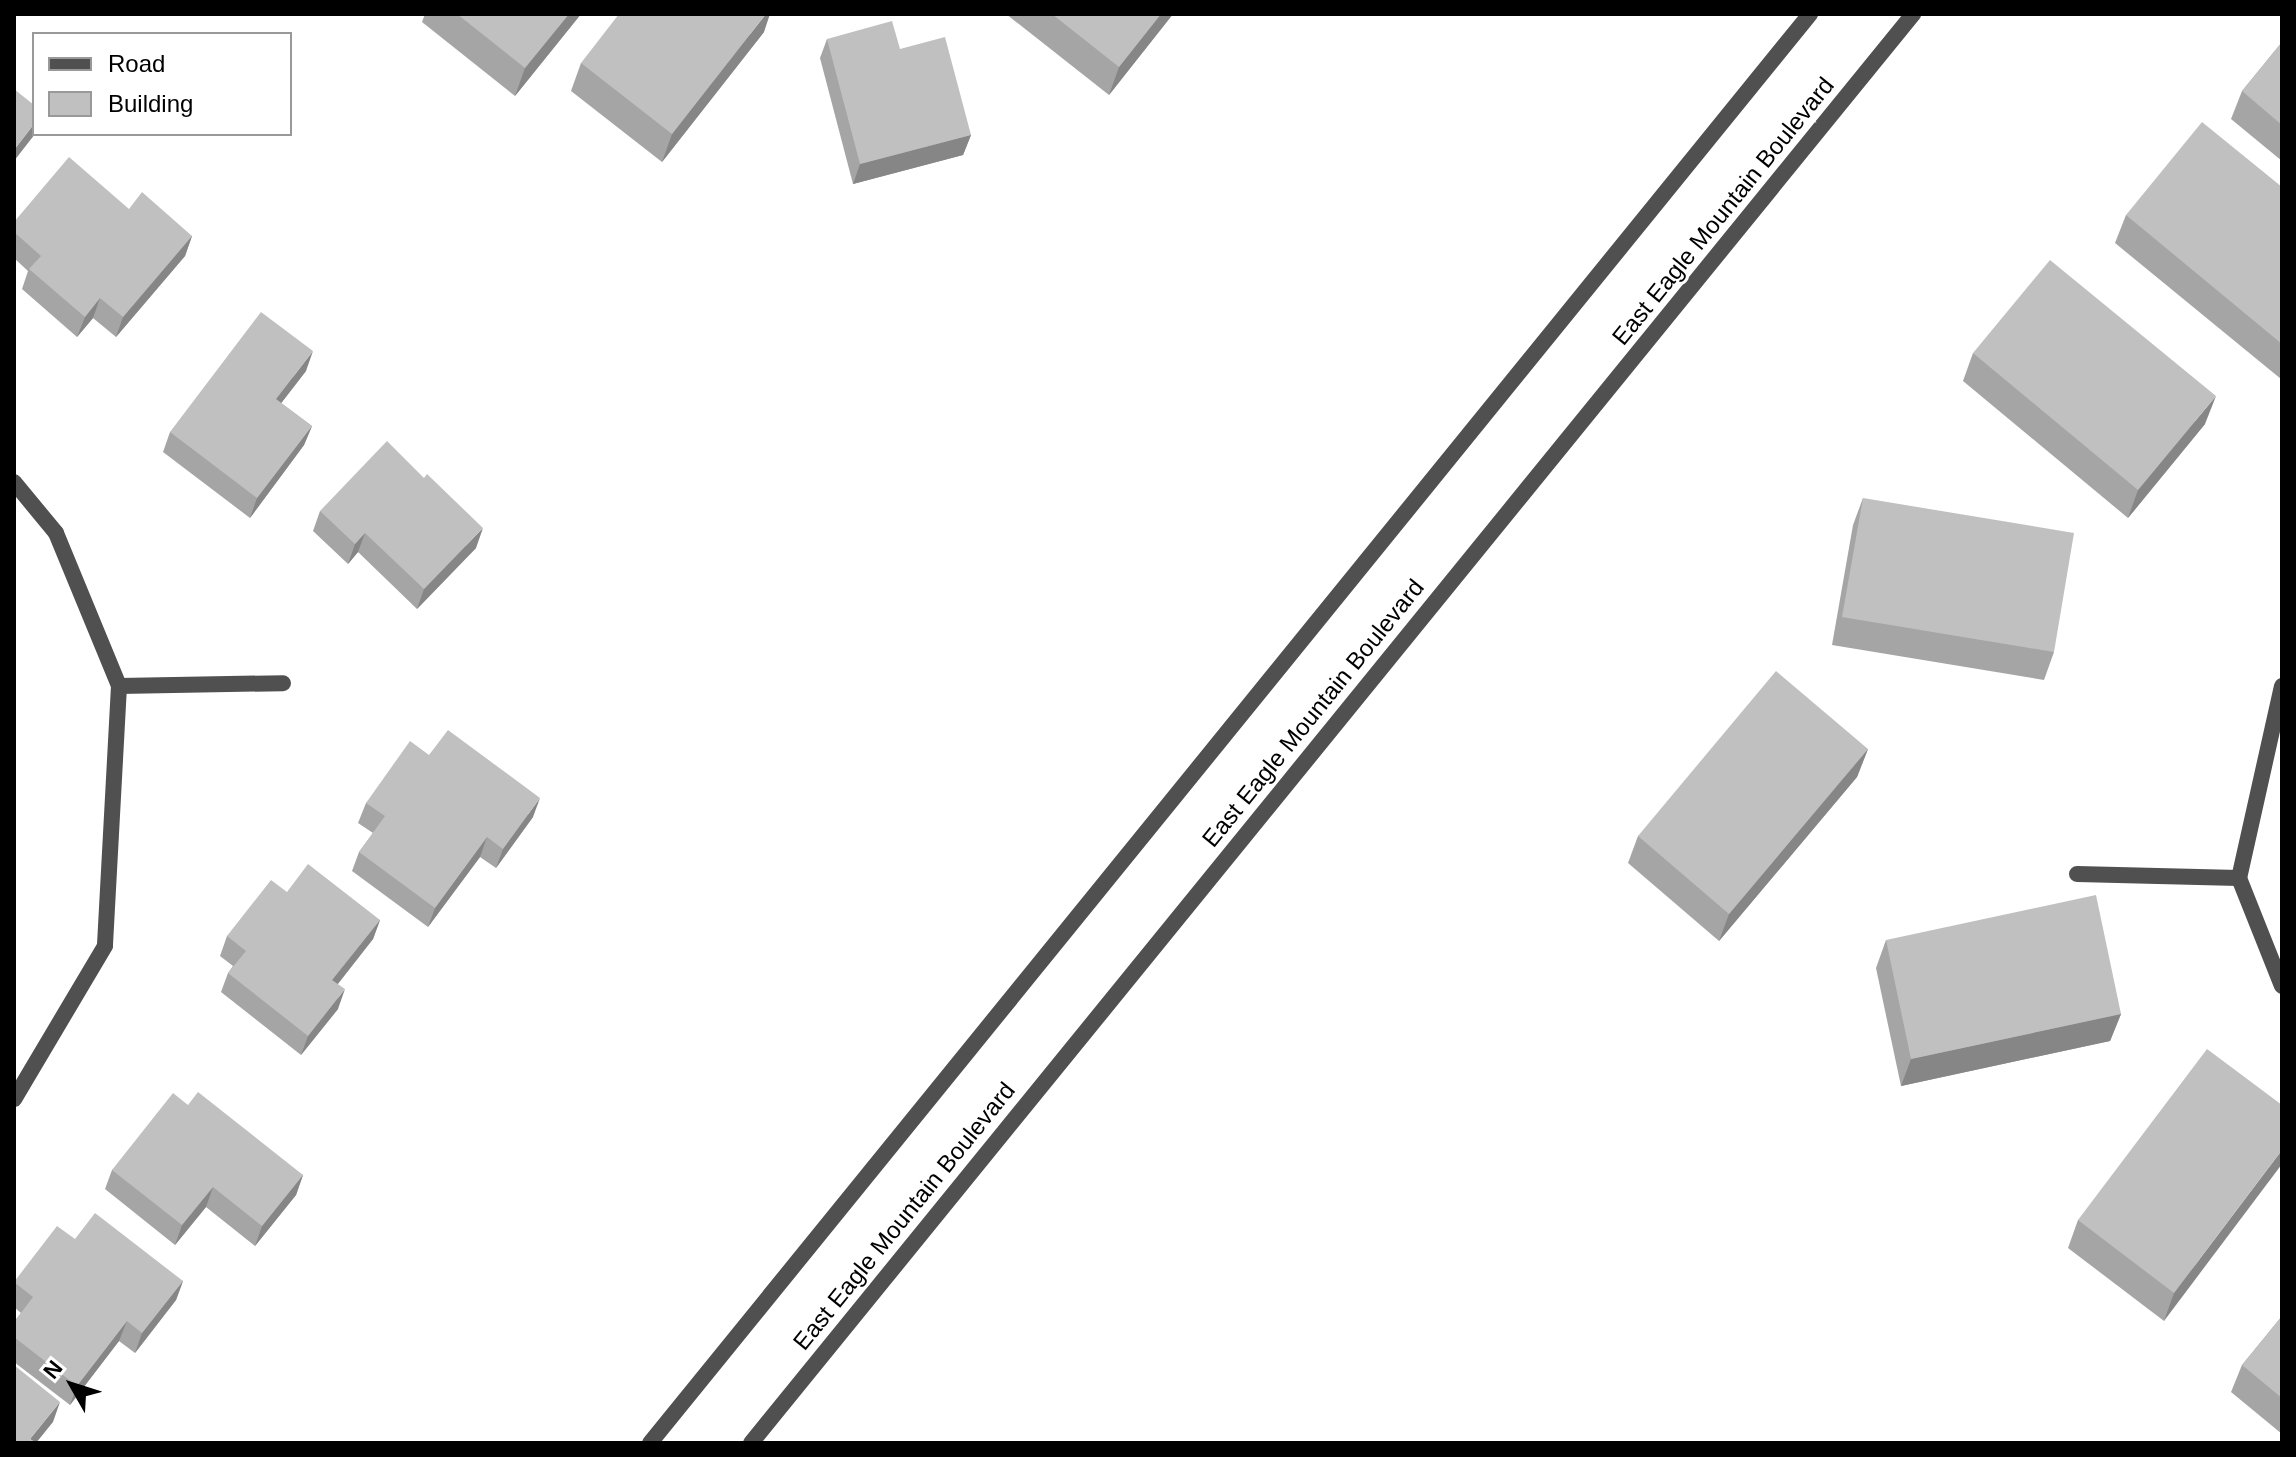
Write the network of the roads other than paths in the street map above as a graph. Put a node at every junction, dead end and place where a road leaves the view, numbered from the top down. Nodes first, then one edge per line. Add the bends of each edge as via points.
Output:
1 (1810, 14) edge
2 (1913, 14) edge
3 (14, 482) edge
4 (283, 683) dead end
5 (119, 686) junction
6 (2282, 686) edge
7 (2077, 874) dead end
8 (2239, 878) junction
9 (2282, 986) edge
10 (14, 1099) edge
11 (650, 1443) edge
12 (751, 1443) edge

1 - 11 street
2 - 12 street, East Eagle Mountain Boulevard
3 - 5 street via 56,533
4 - 5 street
5 - 10 street via 105,946
6 - 8 street
7 - 8 street
8 - 9 street

